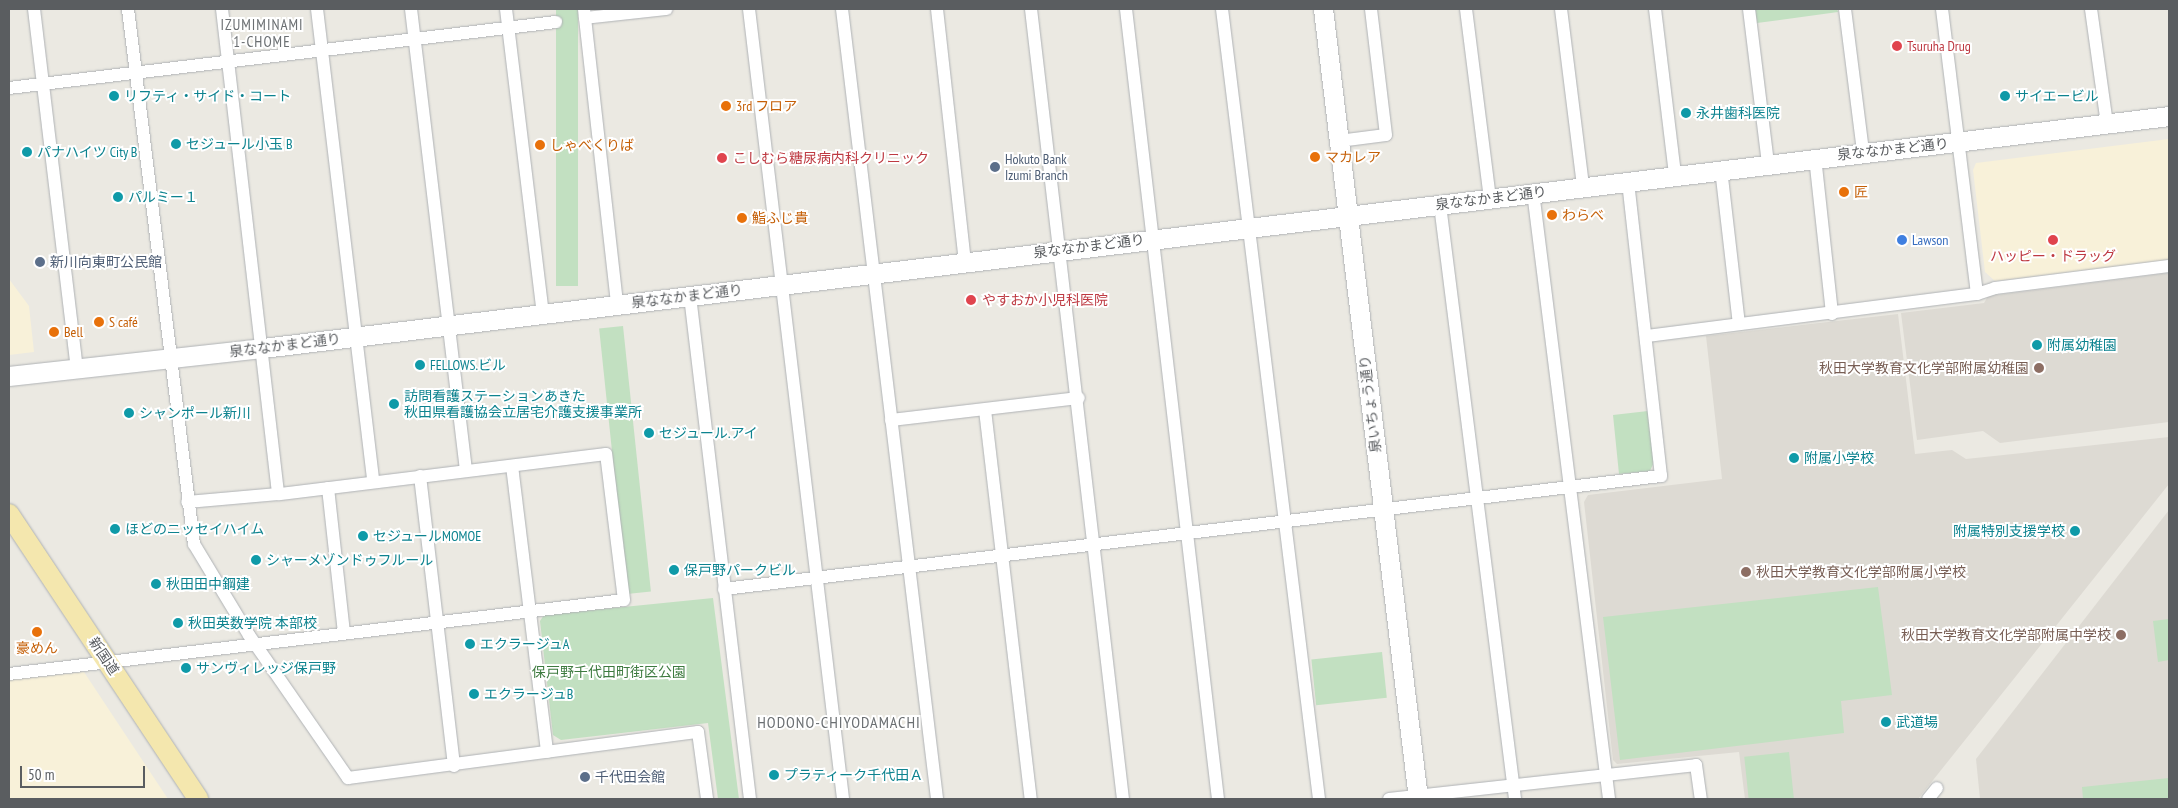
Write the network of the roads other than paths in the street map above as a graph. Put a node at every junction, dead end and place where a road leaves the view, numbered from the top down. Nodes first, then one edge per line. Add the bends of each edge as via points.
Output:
1 (34, 9) edge
2 (128, 9) edge
3 (222, 9) edge
4 (317, 9) edge
5 (411, 9) edge
6 (506, 9) edge
7 (659, 9) edge
8 (749, 9) edge
9 (842, 9) edge
10 (937, 9) edge
11 (1031, 9) edge
12 (1126, 9) edge
13 (1222, 9) edge
14 (1323, 9) edge
15 (1371, 9) edge
16 (1466, 9) edge
17 (1561, 9) edge
18 (1655, 9) edge
19 (1749, 9) edge
20 (1845, 9) edge
21 (1942, 9) edge
22 (2091, 9) edge
23 (584, 13) edge
24 (556, 22) dead end
25 (508, 28) junction
26 (415, 38) junction
27 (323, 51) junction
28 (228, 62) junction
29 (136, 74) junction
30 (44, 84) junction
31 (9, 88) edge
32 (2169, 116) edge
33 (2106, 124) junction
34 (1340, 141) junction
35 (1960, 142) junction
36 (1863, 152) junction
37 (1815, 158) junction
38 (1768, 163) junction
39 (1721, 169) junction
40 (1675, 174) junction
41 (1628, 180) junction
42 (1583, 186) junction
43 (1533, 192) junction
44 (1490, 198) junction
45 (1440, 205) junction
46 (1348, 215) junction
47 (1250, 227) junction
48 (1153, 238) junction
49 (1061, 248) junction
50 (965, 261) junction
51 (2169, 266) edge
52 (874, 272) junction
53 (782, 284) junction
54 (1977, 294) junction
55 (690, 296) junction
56 (617, 305) junction
57 (543, 313) junction
58 (1832, 314) junction
59 (450, 324) junction
60 (1739, 324) junction
61 (357, 336) junction
62 (1647, 336) junction
63 (263, 348) junction
64 (170, 358) junction
65 (77, 369) junction
66 (9, 376) edge
67 (1079, 398) junction
68 (985, 410) junction
69 (891, 420) junction
70 (512, 466) junction
71 (466, 471) junction
72 (420, 476) junction
73 (373, 481) junction
74 (328, 488) junction
75 (1571, 488) junction
76 (278, 494) junction
77 (1476, 499) junction
78 (187, 502) junction
79 (1383, 510) junction
80 (9, 514) edge
81 (1286, 520) junction
82 (1187, 533) junction
83 (1094, 543) junction
84 (1002, 555) junction
85 (909, 566) junction
86 (817, 578) junction
87 (724, 589) junction
88 (529, 612) junction
89 (438, 625) junction
90 (344, 633) junction
91 (256, 644) junction
92 (108, 662) junction
93 (9, 674) edge
94 (547, 752) junction
95 (454, 766) junction
96 (1607, 773) junction
97 (1513, 784) junction
98 (1937, 788) dead end
99 (1417, 798) edge
100 (198, 799) edge
101 (707, 799) edge
102 (750, 799) edge
103 (843, 799) edge
104 (937, 799) edge
105 (1031, 799) edge
106 (1124, 799) edge
107 (1218, 799) edge
108 (1319, 799) edge
109 (1388, 799) edge
110 (1515, 799) edge
111 (1609, 799) edge
112 (1701, 799) edge
113 (1928, 799) edge

1 - 30 street
2 - 29 street
3 - 28 street
4 - 27 street
5 - 26 street
6 - 25 street
7 - 23 street
8 - 53 street
9 - 52 street
10 - 50 street
11 - 49 street
12 - 48 street
13 - 47 street
14 - 34 street, 泉いちょう通り
15 - 34 street via 1386,135
16 - 44 street
17 - 42 street
18 - 40 street
19 - 38 street
20 - 36 street
21 - 35 street
22 - 33 street
23 - 56 street
24 - 25 street
25 - 26 street
25 - 57 street
26 - 27 street
26 - 59 street
27 - 28 street
27 - 61 street
28 - 29 street
28 - 63 street
29 - 30 street
29 - 64 street
30 - 31 street
30 - 65 street
32 - 33 street, 泉ななかまど通り
33 - 35 street, 泉ななかまど通り
34 - 46 street, 泉いちょう通り
35 - 36 street, 泉ななかまど通り
35 - 54 street
36 - 37 street, 泉ななかまど通り
37 - 38 street, 泉ななかまど通り
37 - 58 street
38 - 39 street, 泉ななかまど通り
39 - 40 street, 泉ななかまど通り
39 - 60 street
40 - 41 street, 泉ななかまど通り
41 - 42 street, 泉ななかまど通り
41 - 62 street
42 - 43 street, 泉ななかまど通り
43 - 44 street, 泉ななかまど通り
43 - 75 street
44 - 45 street, 泉ななかまど通り
45 - 46 street, 泉ななかまど通り
45 - 77 street
46 - 47 street, 泉ななかまど通り
46 - 79 street, 泉いちょう通り
47 - 48 street, 泉ななかまど通り
47 - 81 street
48 - 49 street, 泉ななかまど通り
48 - 82 street
49 - 50 street, 泉ななかまど通り
49 - 67 street
50 - 52 street, 泉ななかまど通り
51 - 54 street via 1995,288
52 - 53 street, 泉ななかまど通り
52 - 69 street
53 - 55 street, 泉ななかまど通り
53 - 86 street
54 - 58 street
55 - 56 street, 泉ななかまど通り
55 - 87 street
56 - 57 street, 泉ななかまど通り
57 - 59 street, 泉ななかまど通り
58 - 60 street
59 - 61 street, 泉ななかまど通り
59 - 71 street
60 - 62 street
61 - 63 street, 泉ななかまど通り
61 - 73 street
62 - 75 street via 1661,476
63 - 64 street, 泉ななかまど通り
63 - 76 street
64 - 65 street, 泉ななかまど通り
64 - 78 street
65 - 66 street, 泉ななかまど通り
67 - 68 street
67 - 83 street
68 - 69 street
68 - 84 street
69 - 85 street
70 - 71 street
70 - 88 street
70 - 88 street via 606,454 624,600
71 - 72 street
72 - 73 street
72 - 89 street
73 - 74 street
74 - 76 street
74 - 90 street
75 - 77 street
75 - 96 street
76 - 78 street
77 - 79 street
77 - 97 street
78 - 91 street via 194,544
79 - 81 street
79 - 99 street, 泉いちょう通り
80 - 92 main road, 新国道
81 - 82 street
81 - 108 street
82 - 83 street
82 - 107 street
83 - 84 street
83 - 106 street
84 - 85 street
84 - 105 street
85 - 86 street
85 - 104 street
86 - 87 street
86 - 103 street
87 - 102 street
88 - 89 street
88 - 94 street
89 - 90 street
89 - 95 street
90 - 91 street
91 - 92 street
91 - 95 street via 348,778
92 - 93 street
92 - 100 main road, 新国道
94 - 95 street
94 - 101 street via 698,732
96 - 97 street
96 - 111 street
96 - 112 street via 1696,765
97 - 99 street
97 - 110 street
98 - 113 street
99 - 109 street

